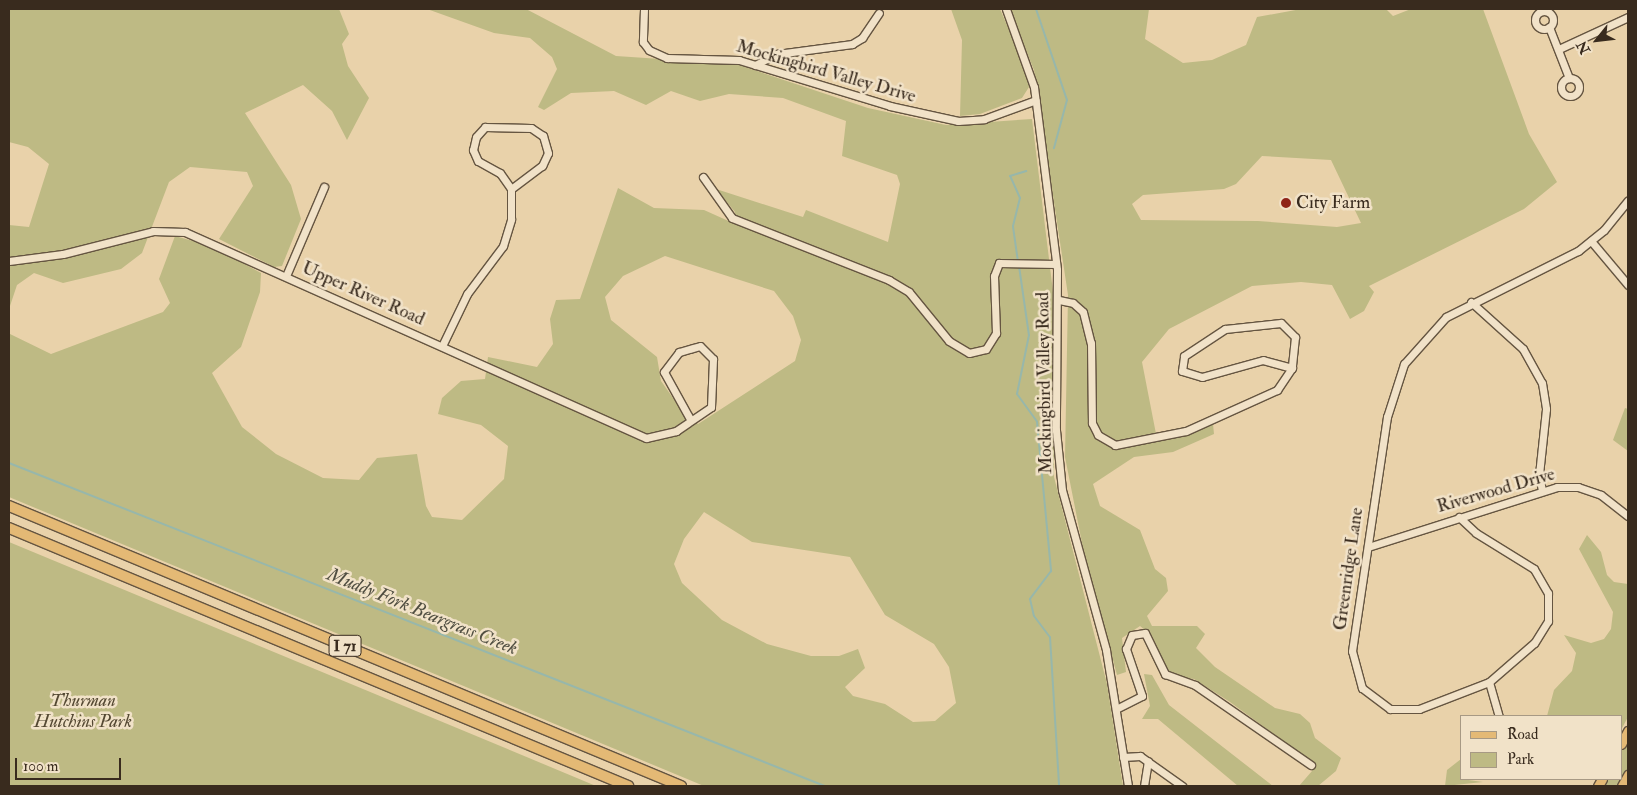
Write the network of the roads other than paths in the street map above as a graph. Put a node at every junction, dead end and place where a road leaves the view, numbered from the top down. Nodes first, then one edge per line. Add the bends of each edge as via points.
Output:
1 (644, 9) edge
2 (1006, 9) edge
3 (879, 13) dead end
4 (1628, 17) edge
5 (1549, 27) dead end
6 (1561, 48) junction
7 (755, 65) junction
8 (1569, 78) dead end
9 (1036, 100) junction
10 (703, 177) dead end
11 (324, 187) dead end
12 (511, 189) junction
13 (1628, 200) edge
14 (1591, 241) junction
15 (9, 261) edge
16 (1056, 264) junction
17 (286, 276) junction
18 (1628, 285) edge
19 (1059, 300) junction
20 (1471, 302) junction
21 (442, 346) junction
22 (1292, 368) junction
23 (690, 419) junction
24 (1542, 490) junction
25 (9, 506) edge
26 (1628, 516) edge
27 (1459, 517) junction
28 (9, 528) edge
29 (1368, 547) junction
30 (1489, 682) junction
31 (1116, 709) junction
32 (1499, 715) edge
33 (1628, 731) edge
34 (1622, 742) edge
35 (1123, 757) junction
36 (1148, 761) junction
37 (1310, 765) dead end
38 (1628, 775) edge
39 (628, 786) edge
40 (681, 786) edge
41 (1128, 786) edge
42 (1144, 786) edge
43 (1182, 786) edge
44 (1622, 786) edge

1 - 7 street, Mockingbird Valley Drive via 643,42 657,55
2 - 9 street, Mockingbird Valley Road via 1030,68
3 - 7 street via 862,38 852,44 777,54
4 - 6 street
5 - 6 street
6 - 8 street
7 - 9 street, Mockingbird Valley Drive via 942,119 984,119
9 - 16 street, Mockingbird Valley Road
10 - 16 street via 732,218 889,280 909,292 948,341 969,353 986,349 994,340 994,276 999,263 1017,260
11 - 17 street
12 - 12 street via 543,165 548,153 546,140 531,128 485,128 476,137 473,150 478,161 500,173
12 - 21 street via 507,238 466,296
13 - 14 street, Greenridge Lane
14 - 18 street
14 - 20 street, Greenridge Lane via 1557,263
15 - 17 street, Upper River Road via 63,254 152,231 177,230
16 - 19 street, Mockingbird Valley Road
17 - 21 street, Upper River Road
19 - 22 street via 1074,303 1083,312 1091,343 1092,422 1098,435 1115,445 1186,431 1277,390
19 - 31 street, Mockingbird Valley Road via 1058,460
20 - 24 street via 1523,349 1542,383 1546,409 1538,475
20 - 29 street, Greenridge Lane via 1423,339 1399,375 1387,417
21 - 23 street, Upper River Road via 646,438 662,437
22 - 22 street via 1295,337 1281,323 1225,329 1184,356 1180,367 1188,376 1202,378 1250,362
23 - 23 street, Upper River Road via 714,401 714,359 708,350 694,345 679,352 664,372
24 - 26 street, Riverwood Drive via 1583,488 1614,502
24 - 27 street, Riverwood Drive
25 - 40 highway, I 71
27 - 29 street, Riverwood Drive
27 - 30 street, Greenridge Lane via 1534,569 1549,599 1548,621 1540,636
28 - 39 highway, I 71
29 - 30 street, Greenridge Lane via 1352,659 1366,693 1381,706 1408,711
30 - 32 street
31 - 35 street, Mockingbird Valley Road
31 - 37 street via 1142,696 1126,649 1132,635 1144,632 1166,674 1195,684
33 - 34 main road
35 - 36 street
35 - 41 street, Mockingbird Valley Road
36 - 42 street
36 - 43 street
38 - 44 main road

